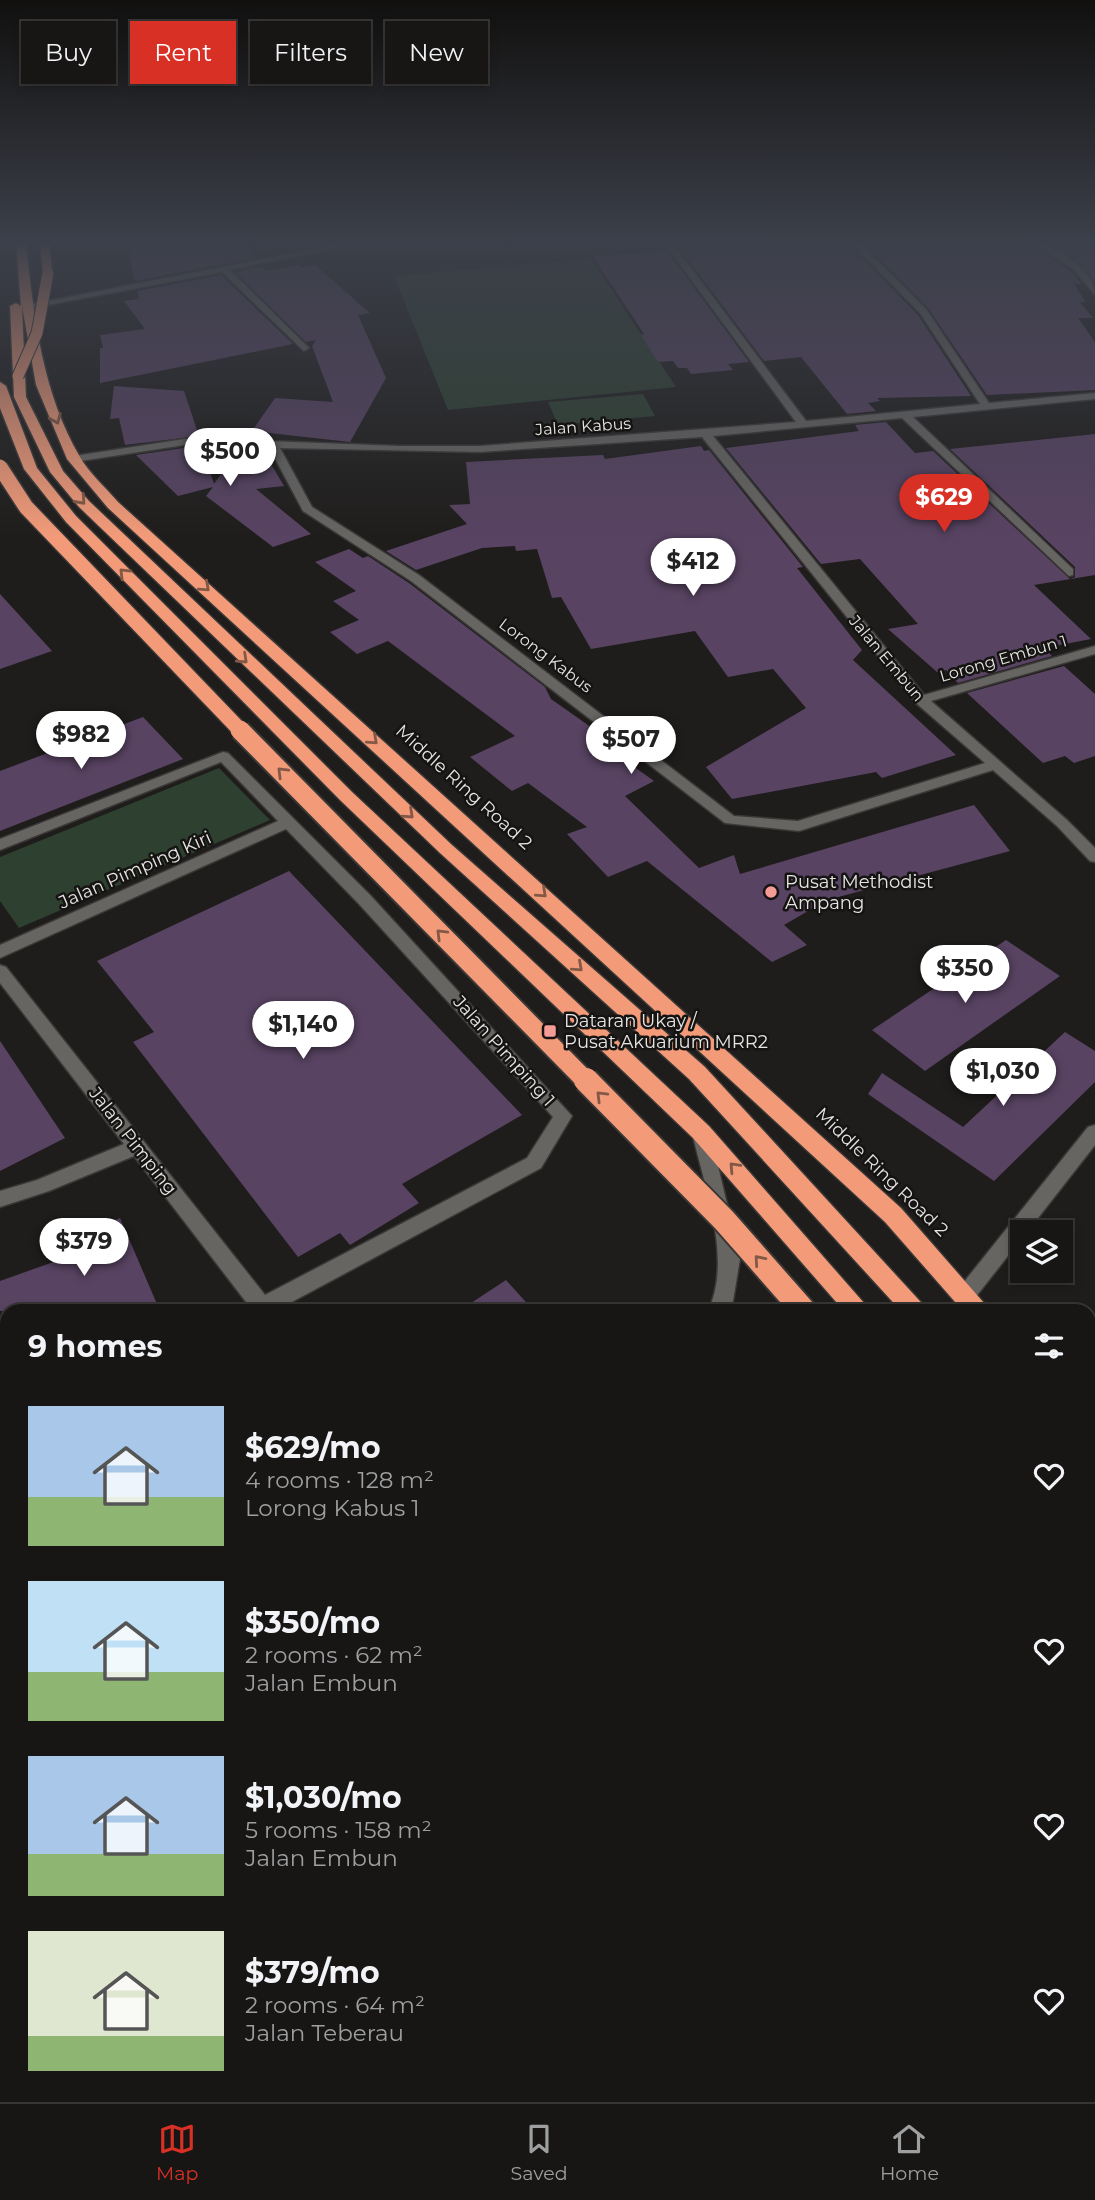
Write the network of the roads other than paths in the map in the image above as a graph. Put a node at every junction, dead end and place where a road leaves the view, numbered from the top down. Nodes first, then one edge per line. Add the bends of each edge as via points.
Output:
1 (17, 342) edge
2 (33, 342) edge
3 (34, 342) edge
4 (298, 342) edge
5 (742, 342) edge
6 (944, 342) edge
7 (304, 348) dead end
8 (18, 376) junction
9 (0, 386) edge
10 (1095, 396) edge
11 (1078, 398) junction
12 (986, 406) junction
13 (1095, 408) edge
14 (904, 414) junction
15 (804, 425) junction
16 (705, 434) junction
17 (273, 444) junction
18 (74, 459) junction
19 (0, 467) edge
20 (1069, 572) dead end
21 (1095, 650) edge
22 (921, 700) junction
23 (994, 765) junction
24 (286, 823) junction
25 (0, 845) edge
26 (1095, 857) edge
27 (0, 952) edge
28 (0, 971) edge
29 (701, 1132) junction
30 (1095, 1132) edge
31 (137, 1147) junction
32 (0, 1199) edge
33 (967, 1293) junction
34 (259, 1304) edge
35 (272, 1304) edge
36 (722, 1304) edge
37 (798, 1304) edge
38 (853, 1304) edge
39 (911, 1304) edge
40 (974, 1304) edge

1 - 8 highway
2 - 8 highway, bridge
3 -> 18 highway, Middle Ring Road 2 via 42,385
4 - 7 street
5 - 15 street
6 - 12 street
8 -> 39 highway via 20,397 31,424 57,472 84,504 446,849 697,1073
29 -> 9 highway via 346,796 71,519 31,469
10 - 11 street, Jalan Kabus
11 - 12 street, Jalan Kabus
11 - 13 street
12 - 14 street, Jalan Kabus
14 - 15 street, Jalan Kabus
14 - 20 street
15 - 16 street, Jalan Kabus
16 - 17 street, Jalan Kabus via 480,449
16 - 22 street, Jalan Embun
17 - 18 street, Jalan Kabus via 191,441
17 - 23 street, Lorong Kabus via 307,509 415,578 730,820 799,827
18 -> 33 highway, Middle Ring Road 2 via 113,505 893,1215
37 -> 19 highway, bridge via 724,1220 36,517
21 - 22 street, Lorong Embun 1
22 - 23 street, Jalan Embun
23 - 26 street, Jalan Embun
24 - 25 street, Jalan Pimping 1 via 223,756
24 - 27 street, Jalan Pimping Kiri
24 - 35 street, Jalan Pimping 1 via 365,900 563,1116 534,1163
28 - 31 street, Jalan Pimping
29 - 36 street via 730,1259
38 -> 29 highway
30 - 33 street
31 - 32 street
31 - 34 street, Jalan Pimping
33 - 40 highway, Middle Ring Road 2

